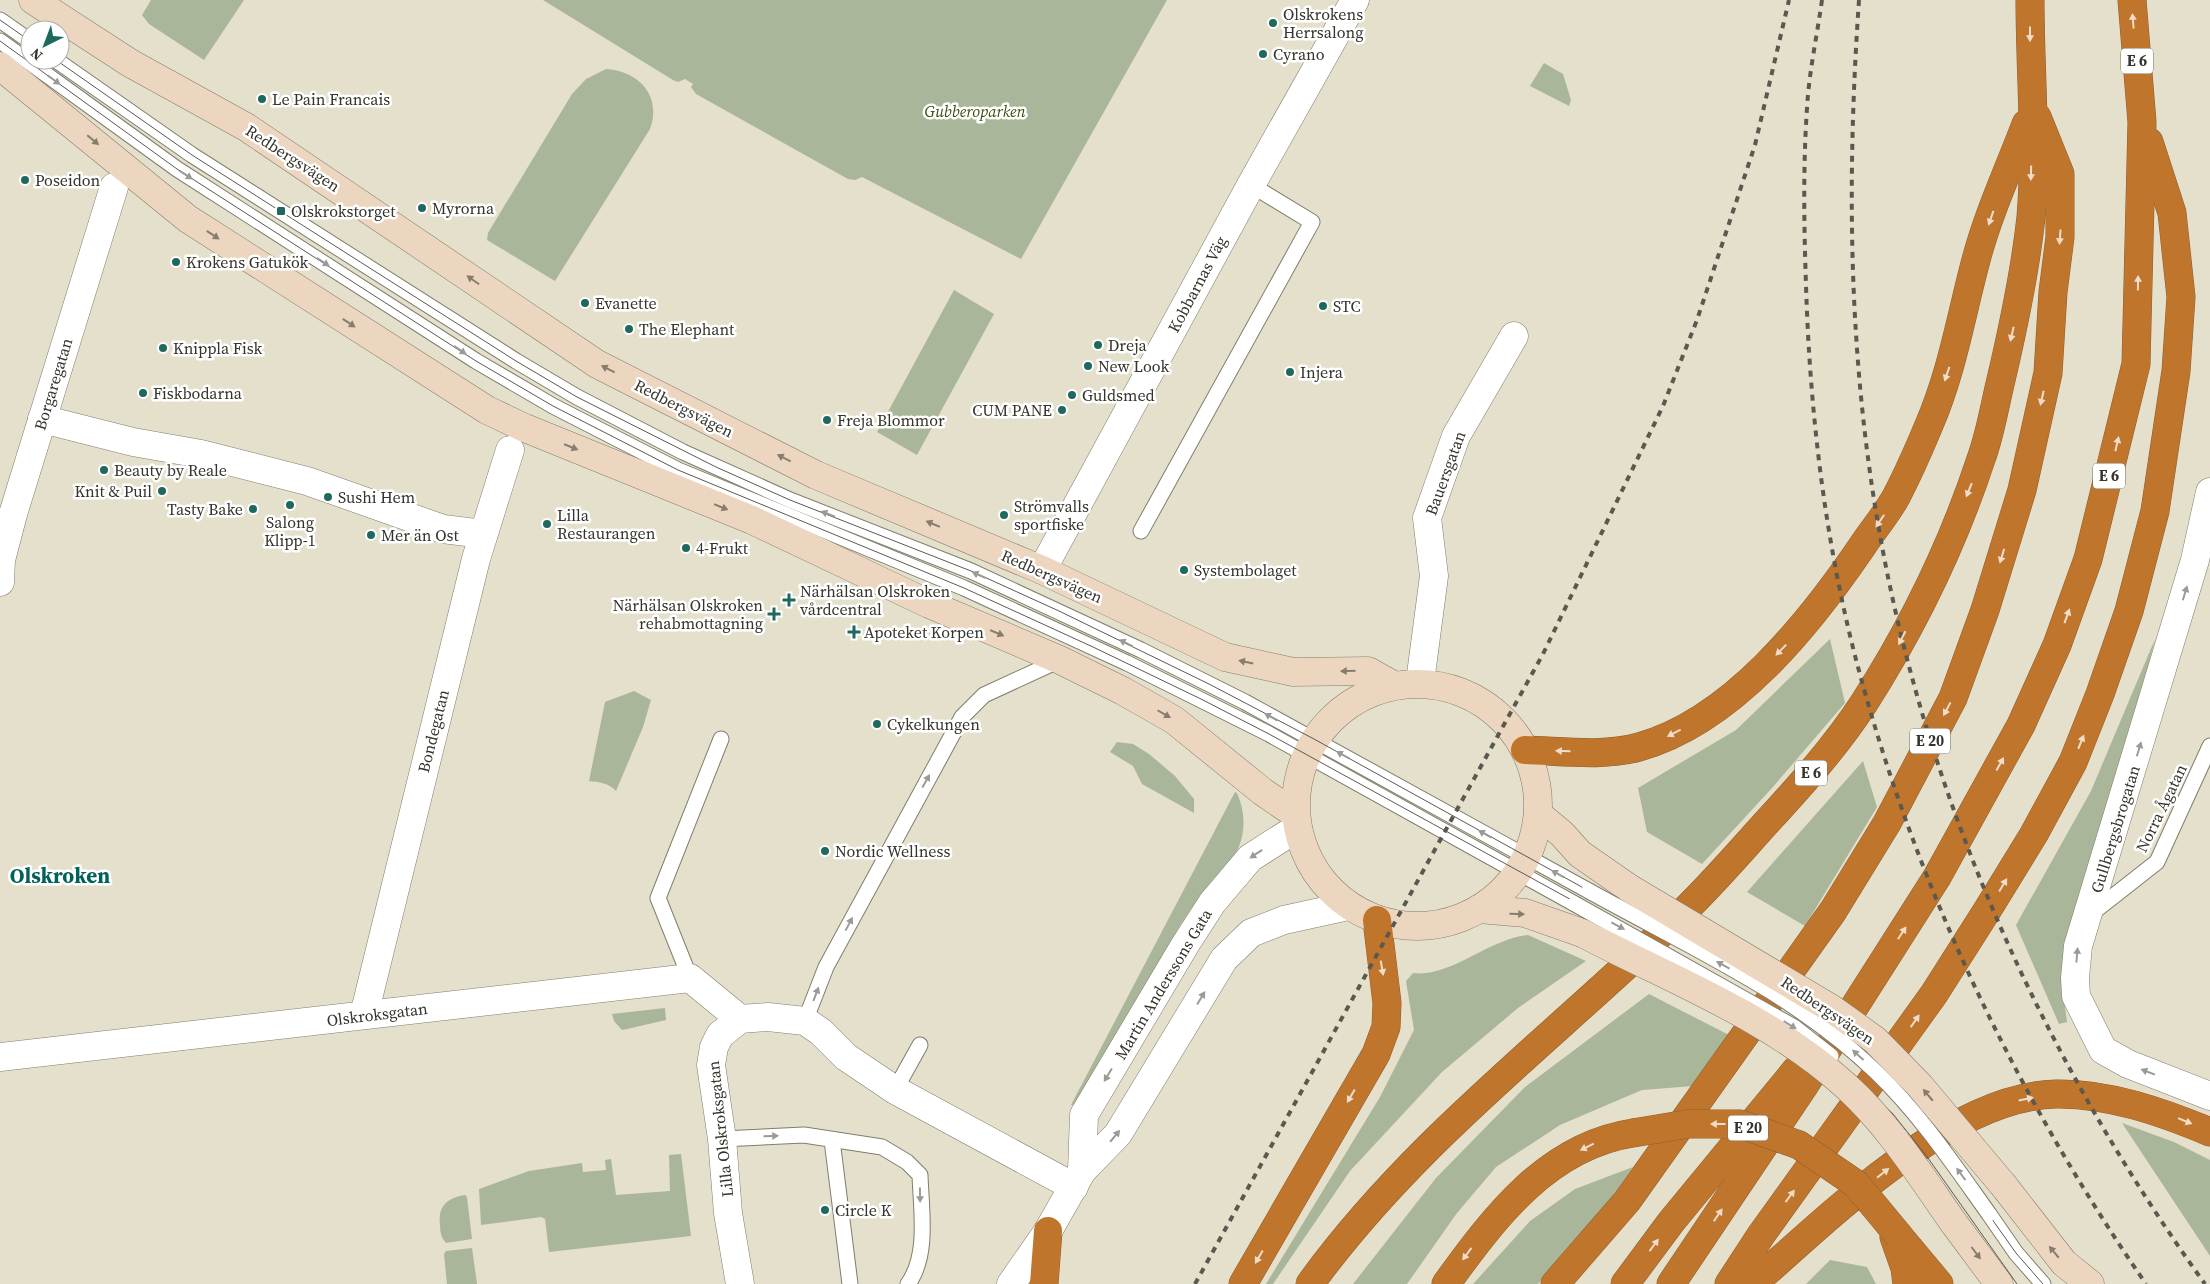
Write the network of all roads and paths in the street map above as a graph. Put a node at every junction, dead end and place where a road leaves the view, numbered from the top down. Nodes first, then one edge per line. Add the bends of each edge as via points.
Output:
1 (32, 0) edge
2 (1355, 0) edge
3 (2030, 0) edge
4 (2132, 0) edge
5 (0, 20) edge
6 (20, 34) edge
7 (0, 41) edge
8 (0, 66) edge
9 (70, 70) edge
10 (2032, 106) junction
11 (2142, 122) junction
12 (1251, 185) junction
13 (114, 187) dead end
14 (1514, 336) dead end
15 (42, 419) junction
16 (510, 450) dead end
17 (2210, 492) edge
18 (6, 512) edge
19 (1141, 531) dead end
20 (479, 546) junction
21 (2202, 562) edge
22 (1042, 570) junction
23 (1, 578) edge
24 (1060, 660) junction
25 (1420, 682) junction
26 (1393, 685) junction
27 (721, 739) dead end
28 (2210, 746) edge
29 (1310, 747) junction
30 (1525, 750) junction
31 (1538, 814) junction
32 (1296, 821) junction
33 (1523, 865) junction
34 (1598, 882) junction
35 (1348, 906) junction
36 (1479, 910) junction
37 (2089, 916) junction
38 (1377, 920) junction
39 (1876, 974) junction
40 (690, 978) junction
41 (364, 1015) junction
42 (740, 1019) junction
43 (806, 1020) junction
44 (920, 1045) dead end
45 (0, 1057) edge
46 (895, 1090) junction
47 (2210, 1096) edge
48 (1905, 1101) junction
49 (1889, 1132) junction
50 (2210, 1132) edge
51 (722, 1139) junction
52 (832, 1140) junction
53 (1078, 1179) junction
54 (2012, 1197) junction
55 (1048, 1231) junction
56 (1896, 1236) junction
57 (740, 1284) edge
58 (850, 1284) edge
59 (908, 1284) edge
60 (1011, 1284) edge
61 (1044, 1284) edge
62 (1243, 1284) edge
63 (1310, 1284) edge
64 (1446, 1284) edge
65 (1555, 1284) edge
66 (1625, 1284) edge
67 (1671, 1284) edge
68 (1729, 1284) edge
69 (1753, 1284) edge
70 (1907, 1284) edge
71 (1939, 1284) edge
72 (1999, 1284) edge
73 (2043, 1284) edge
74 (2090, 1284) edge

22 -> 1 street, Redbergsvägen via 816,475 597,364 246,127 130,63
2 - 12 street, Kobbarnas Väg
3 -> 10 highway, E 6
11 -> 4 highway, E 6
5 - 6 lane
7 -> 29 lane via 177,169 476,361 553,406 678,470 955,584
8 -> 24 street via 188,219 487,410 752,520 929,604
29 -> 9 lane via 1231,695 1059,611 953,564 790,500 676,448 577,397 507,356 192,155
10 -> 30 highway via 1976,259 1952,360 1930,424 1895,498 1800,631 1722,703 1673,735 1638,747 1602,752
10 -> 63 highway, E 6 via 2031,216 2015,321 1982,457 1937,568 1897,648 1862,706 1812,773 1678,918 1444,1131 1347,1235
10 -> 65 highway, E 20 via 2060,174 2060,237 2048,373 2022,490 1985,610 1953,698 1887,823 1833,911 1627,1201
39 -> 11 highway, E 6 via 1937,878 2021,725 2057,645 2088,559 2136,364
68 -> 11 highway, E 6 via 1928,1002 1988,909 2073,762 2100,694 2129,611 2155,511 2176,371 2181,297 2172,213
12 - 19 lane via 1312,222
12 - 22 street, Kobbarnas Väg
13 - 15 street, Borgaregatan
14 - 25 street, Bauersgatan via 1456,436 1427,518 1434,576
15 - 18 street, Borgaregatan
15 - 20 street via 307,481 443,529
16 - 20 street, Bondegatan
17 - 21 street, Gullbergsbrogatan
18 - 23 street, Borgaregatan
20 - 41 street, Bondegatan
37 -> 21 street, Gullbergsbrogatan
26 -> 22 street, Redbergsvägen via 1368,670 1294,672 1225,657
24 -> 32 street via 1174,720
43 -> 24 lane via 826,967 962,717 984,695
25 - 26 street
25 - 30 street via 1466,694 1490,708 1510,726
26 - 29 street via 1350,703 1331,718
27 - 40 lane via 658,898
28 - 37 lane, Norra Ågatan via 2157,862
29 - 32 street via 1297,782
29 - 33 lane
30 - 31 street via 1536,781
31 - 33 street
31 - 34 street, Redbergsvägen via 1580,854
32 - 35 street via 1307,859 1326,886
32 -> 53 street, Martin Anderssons Gata via 1250,858 1212,903 1185,945 1084,1115
34 -> 33 lane
33 - 36 street via 1503,891
33 -> 49 lane, bridge via 1575,904 1794,1027 1836,1060
48 -> 34 lane, bridge via 1822,1025
54 -> 34 street, Redbergsvägen, bridge via 1920,1086 1875,1040 1832,1009
35 - 38 street
53 -> 35 street, Martin Anderssons Gata via 1118,1134 1224,959 1251,933 1284,920
36 - 38 street via 1440,924 1418,927
36 -> 49 street, bridge via 1525,914 1582,933 1756,1021 1805,1052 1847,1087
47 -> 37 street, Gullbergsbrogatan via 2128,1064 2103,1050 2076,996 2078,946
38 -> 62 highway via 1387,1003 1386,1027 1376,1054
66 -> 39 highway, E 20 via 1671,1222
67 -> 39 highway, E 6
40 - 41 street, Olskroksgatan
40 - 42 street
41 - 45 street, Olskroksgatan
42 - 43 street
42 - 51 street, Lilla Olskroksgatan via 720,1035 710,1065
43 - 46 street via 846,1057
44 - 46 lane
46 - 53 street
48 - 54 lane, bridge
73 -> 48 lane, bridge via 2016,1253
49 -> 72 street, bridge
69 -> 50 highway via 1902,1158 1991,1108 2055,1094 2087,1096 2175,1118
51 -> 52 lane via 804,1135
51 - 57 street, Lilla Olskroksgatan via 728,1213
52 - 58 lane
52 -> 59 lane via 882,1147 907,1162 920,1175 921,1256
53 - 55 street, Martin Anderssons Gata
74 -> 54 street, Redbergsvägen via 2064,1263
55 - 60 street, Martin Anderssons Gata
55 - 61 highway
56 -> 64 highway, bridge via 1856,1184 1799,1145 1740,1124 1687,1124 1633,1133 1590,1145 1546,1170 1511,1201
56 - 70 highway
56 - 71 highway

